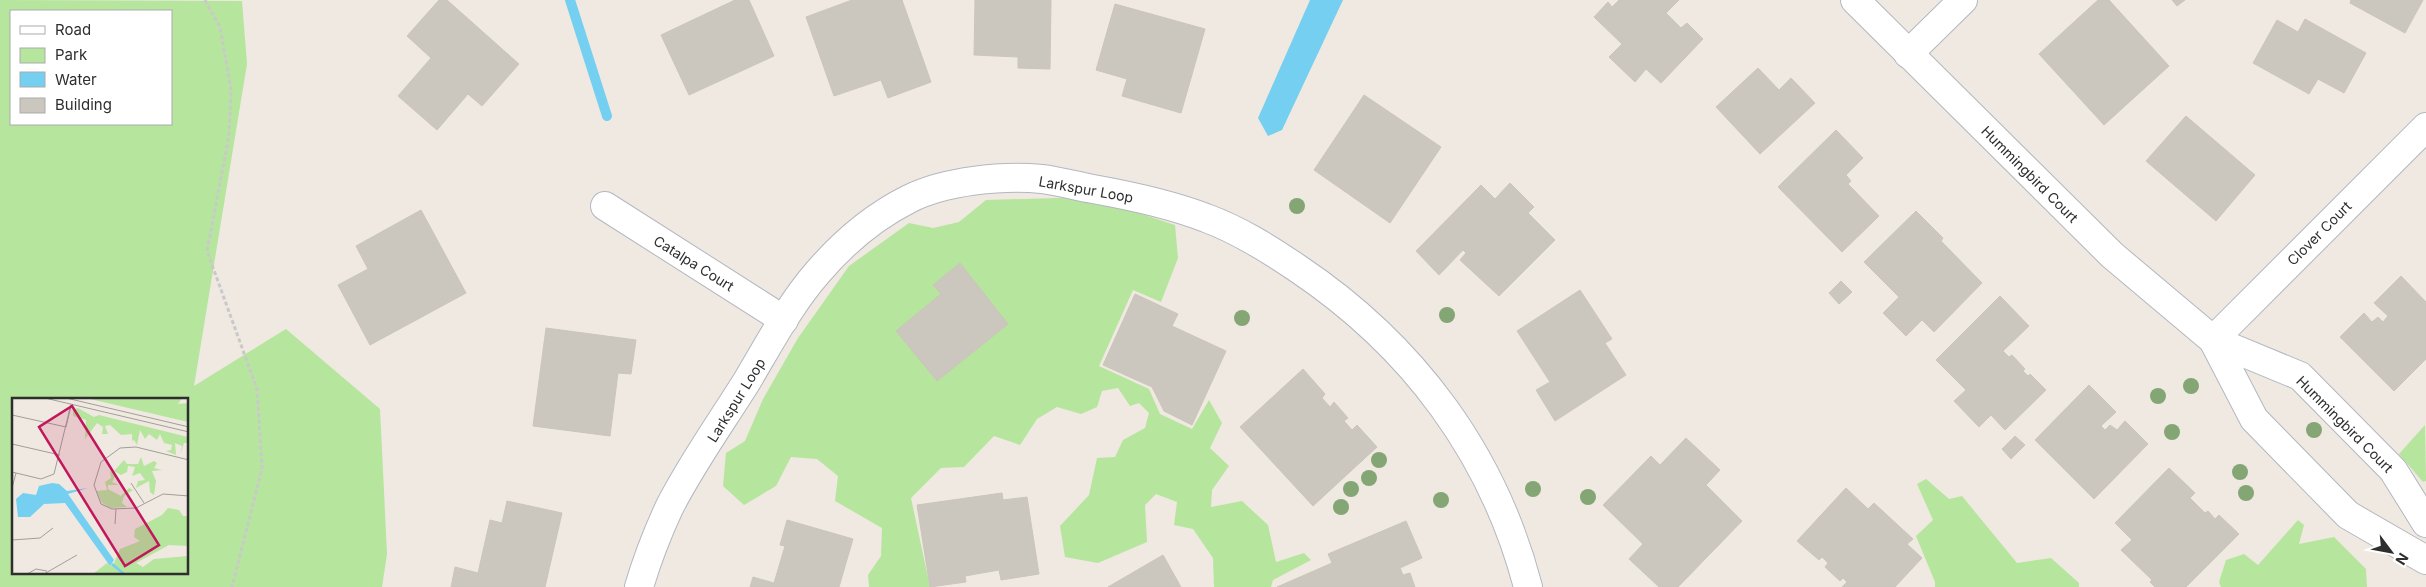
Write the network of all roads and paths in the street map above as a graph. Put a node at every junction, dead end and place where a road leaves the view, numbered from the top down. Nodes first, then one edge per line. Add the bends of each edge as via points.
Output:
1 (205, 0) edge
2 (1854, 0) edge
3 (1963, 0) edge
4 (1908, 54) junction
5 (2426, 127) edge
6 (605, 206) dead end
7 (784, 320) junction
8 (2213, 340) junction
9 (2426, 523) edge
10 (2426, 560) edge
11 (232, 587) edge
12 (639, 587) edge
13 (1528, 587) edge

1 - 11 path via 220,27 231,90 229,136 207,251 258,389 262,468
2 - 4 street, Hummingbird Court
3 - 4 street
4 - 8 street, Hummingbird Court via 2112,255
5 - 8 street, Clover Court
6 - 7 street, Catalpa Court
7 - 12 street, Larkspur Loop via 671,505 651,549
7 - 13 street, Larkspur Loop via 816,274 843,245 909,199 947,185 964,181 1040,179 1147,199 1208,218 1264,246 1323,286 1367,322 1407,362 1444,406 1474,452 1501,506
8 - 9 street, Hummingbird Court via 2300,376 2393,470
8 - 10 street, Hummingbird Court via 2254,419 2348,515

